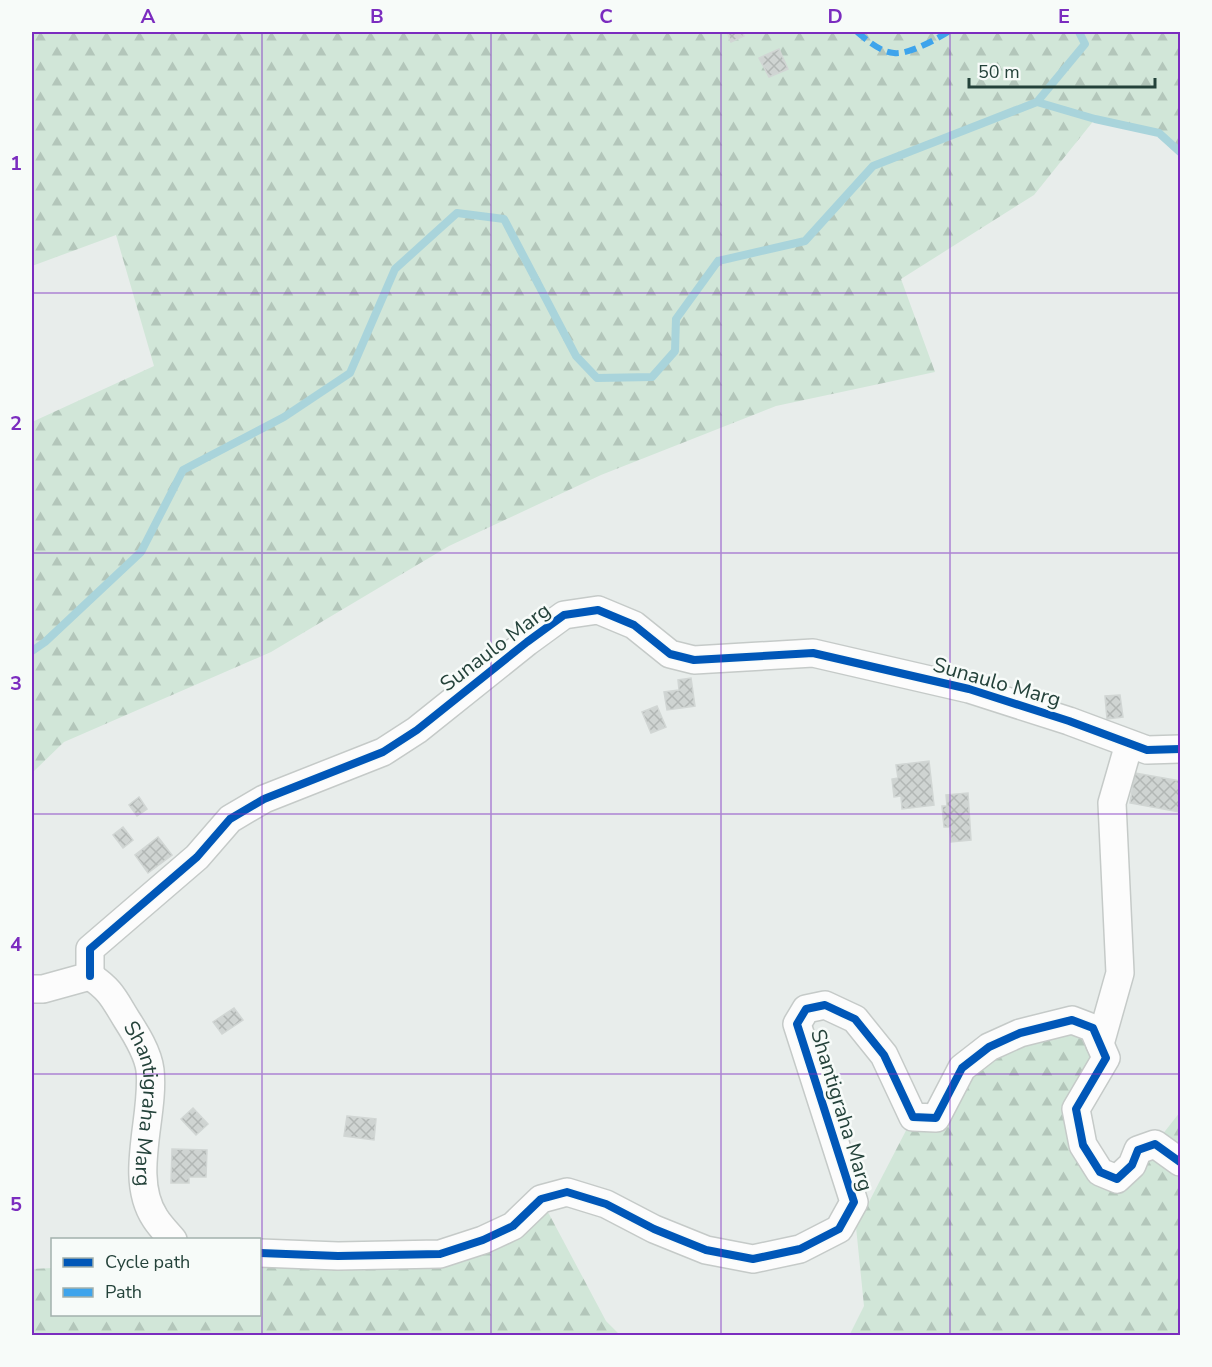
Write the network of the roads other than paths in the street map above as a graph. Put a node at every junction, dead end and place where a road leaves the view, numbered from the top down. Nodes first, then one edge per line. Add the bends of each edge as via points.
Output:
1 (1129, 744) junction
2 (1180, 749) edge
3 (90, 976) junction
4 (32, 989) edge
5 (1100, 1044) junction
6 (1180, 1162) edge
7 (171, 1238) edge
8 (261, 1253) edge

1 - 2 street, Sunaulo Marg via 1147,750
1 - 3 street, Sunaulo Marg via 969,689 813,653 694,660 670,654 634,625 598,610 564,615 383,752 264,799 230,819 198,857 90,949
1 - 5 street via 1112,802 1120,973
3 - 4 street
3 - 7 street, Shantigraha Marg via 107,987 137,1037 150,1068 143,1185 154,1217
5 - 6 street via 1106,1058 1076,1109 1083,1145 1100,1172 1117,1179 1132,1165 1138,1150 1155,1144
5 - 8 street, Shantigraha Marg via 1093,1028 1072,1020 1020,1033 989,1047 962,1068 936,1118 913,1117 884,1055 855,1019 825,1005 806,1009 797,1024 854,1202 839,1229 800,1249 753,1259 706,1250 606,1204 567,1192 541,1198 513,1226 440,1254

